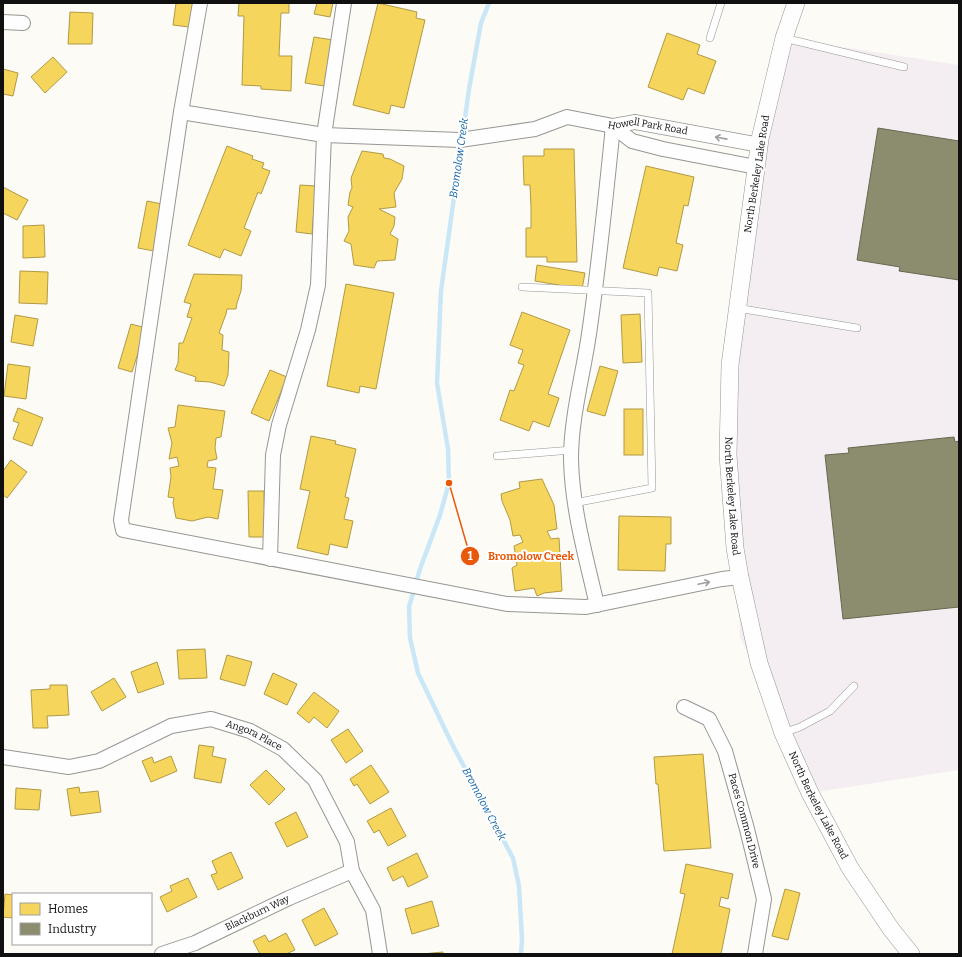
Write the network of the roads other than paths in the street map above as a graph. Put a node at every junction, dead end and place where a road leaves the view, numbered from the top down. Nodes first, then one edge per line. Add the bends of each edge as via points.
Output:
1 (200, 3) edge
2 (344, 3) edge
3 (721, 3) edge
4 (796, 3) edge
5 (3, 22) edge
6 (23, 23) dead end
7 (710, 38) dead end
8 (784, 38) junction
9 (904, 67) dead end
10 (181, 112) junction
11 (613, 126) junction
12 (655, 126) junction
13 (688, 132) junction
14 (324, 135) junction
15 (760, 145) junction
16 (652, 146) junction
17 (684, 153) junction
18 (756, 167) junction
19 (522, 287) dead end
20 (595, 291) junction
21 (737, 308) junction
22 (857, 328) dead end
23 (572, 450) junction
24 (497, 456) dead end
25 (574, 503) junction
26 (270, 558) junction
27 (740, 577) junction
28 (597, 605) junction
29 (854, 686) dead end
30 (684, 707) dead end
31 (783, 733) junction
32 (3, 757) edge
33 (352, 872) junction
34 (162, 954) edge
35 (380, 954) edge
36 (755, 954) edge
37 (911, 954) edge

1 - 10 street
2 - 14 street
3 - 7 lane
4 - 8 street, North Berkeley Lake Road
5 - 6 street
8 - 9 lane
8 - 15 street, North Berkeley Lake Road
10 - 14 street
10 - 26 street via 121,520 123,530
11 - 12 street, Howell Park Road via 634,122
11 - 14 street via 567,117 536,129 460,140
11 - 16 street, Howell Park Road via 632,141
11 - 20 street
12 - 13 street, Howell Park Road
12 - 16 street
15 -> 13 street, Howell Park Road
13 - 17 street
14 - 26 street via 318,285 308,330 279,424 273,455
15 - 18 street, North Berkeley Lake Road
16 - 17 street, Howell Park Road
17 - 18 street, Howell Park Road
18 - 21 street, North Berkeley Lake Road
19 - 20 lane
20 - 23 street via 573,429
20 - 25 lane via 648,293 652,488
21 - 22 lane
21 - 27 street, North Berkeley Lake Road via 730,366 728,455 735,548
23 - 24 lane
23 - 25 street
25 - 28 street
26 - 28 street via 507,604 586,607
28 -> 27 street
27 - 31 street, North Berkeley Lake Road via 759,663
29 - 31 lane via 830,711
30 - 36 street, Paces Common Drive via 709,719 725,751 764,899
31 - 37 street, North Berkeley Lake Road via 810,793 850,868
32 - 33 street, Angora Place via 69,767 99,761 171,726 211,719 250,731 283,749 315,780 347,842
33 - 34 street, Blackburn Way via 289,898 195,943
33 - 35 street, Angora Place via 374,910

